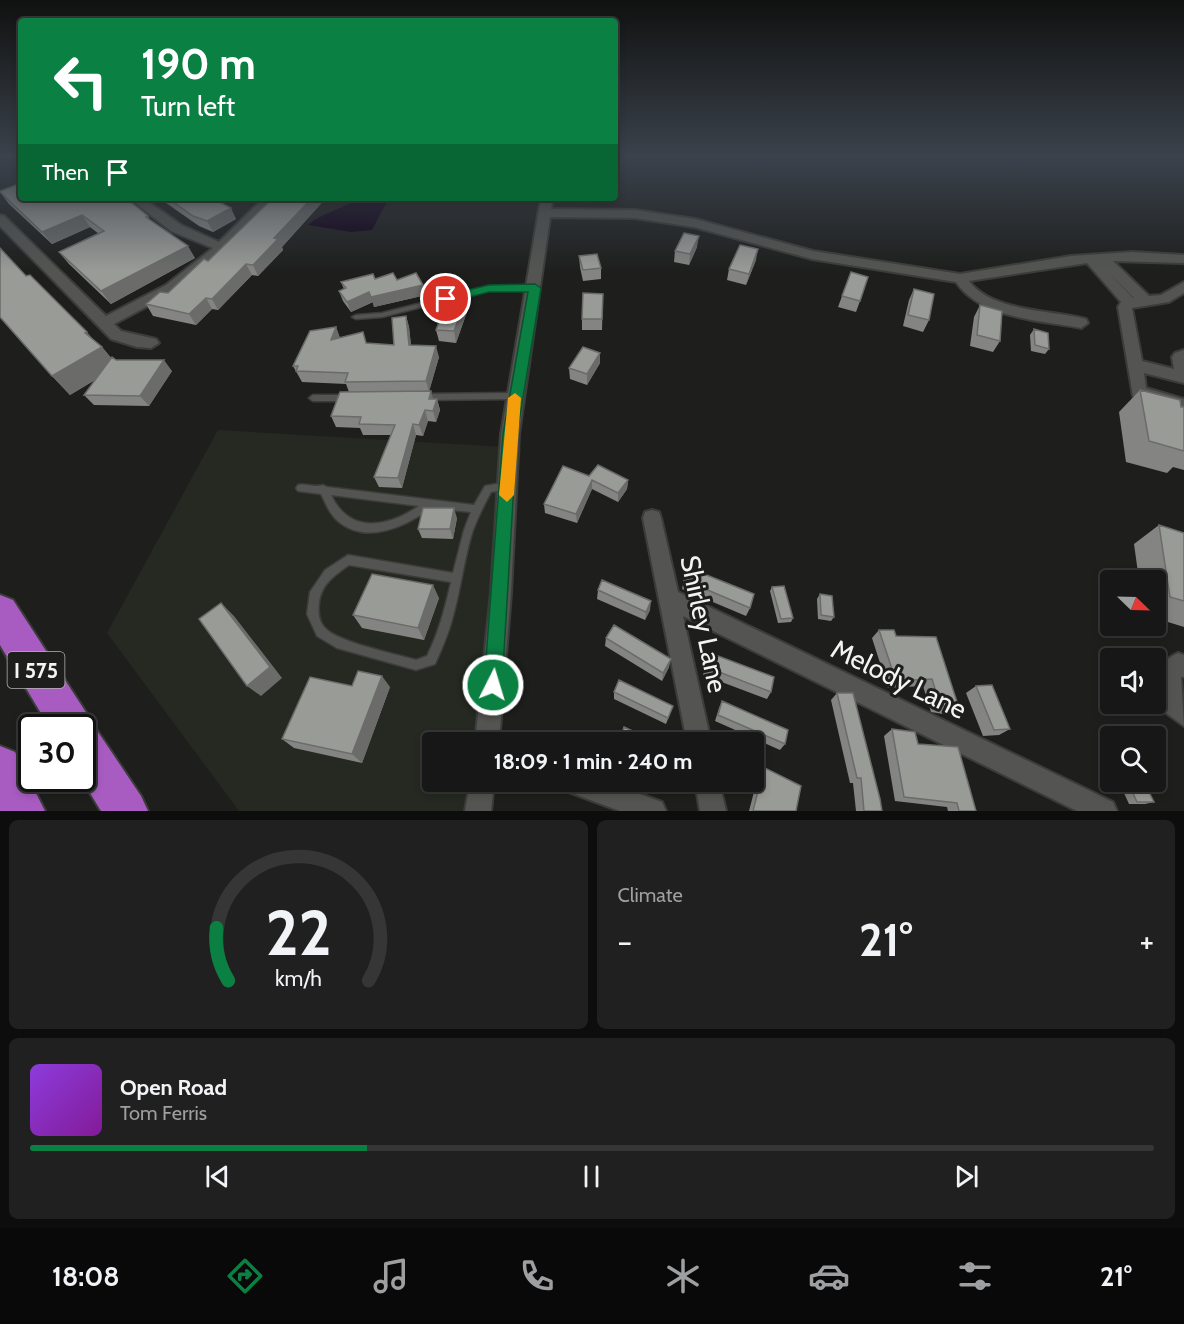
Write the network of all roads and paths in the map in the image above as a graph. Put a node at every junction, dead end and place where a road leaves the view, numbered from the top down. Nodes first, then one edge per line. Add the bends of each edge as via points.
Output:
1 (139, 201) edge
2 (268, 201) edge
3 (547, 206) edge
4 (0, 219) edge
5 (223, 247) junction
6 (1095, 259) junction
7 (1184, 259) edge
8 (960, 278) junction
9 (1184, 287) edge
10 (535, 288) junction
11 (1146, 301) junction
12 (1130, 303) junction
13 (356, 317) dead end
14 (104, 323) junction
15 (1081, 323) dead end
16 (151, 343) dead end
17 (1184, 356) edge
18 (1135, 365) junction
19 (1184, 377) edge
20 (515, 396) junction
21 (407, 397) edge
22 (313, 398) dead end
23 (360, 398) edge
24 (1163, 399) junction
25 (1184, 405) edge
26 (1167, 418) edge
27 (507, 486) junction
28 (301, 488) dead end
29 (323, 489) junction
30 (430, 504) junction
31 (477, 509) junction
32 (652, 518) dead end
33 (456, 578) junction
34 (668, 598) junction
35 (0, 612) edge
36 (1184, 666) edge
37 (64, 714) edge
38 (1184, 714) edge
39 (488, 732) edge
40 (697, 732) edge
41 (96, 765) edge
42 (0, 767) edge
43 (481, 792) edge
44 (602, 792) edge
45 (709, 792) edge
46 (22, 811) edge
47 (126, 811) edge
48 (478, 811) edge
49 (652, 811) edge
50 (713, 811) edge
51 (1104, 811) edge

1 - 5 street via 182,234
2 - 5 street
3 - 8 street via 695,223 812,255
3 - 10 street
4 - 14 street
5 - 14 street via 171,288
6 - 7 street
6 - 8 street
6 - 11 street
6 - 12 street
8 - 15 street via 964,289 996,305
9 - 11 street via 1164,299
10 - 13 lane via 489,288 382,315
10 - 20 street
11 - 12 street
12 - 18 street via 1125,307
14 - 16 street via 124,339
17 - 19 street via 1180,357
18 - 19 street
18 - 24 street via 1139,392
20 - 21 lane
20 - 27 street
22 - 23 lane
24 - 25 street
24 - 26 street
27 - 31 lane via 489,489
27 - 39 street
28 - 29 lane
29 - 30 lane
29 - 30 lane via 329,507 343,522 367,529 414,516
30 - 31 lane
31 - 33 lane via 466,533
32 - 34 street, Shirley Lane
33 - 33 lane via 439,646 431,660 416,665 337,643 321,632 312,614 315,592 329,573 348,560
34 - 40 street, Shirley Lane
34 - 51 street, Melody Lane
35 - 37 highway, I 575
36 - 38 street via 1178,664 1168,673 1174,705
41 - 47 highway
42 - 46 highway
43 - 48 street
44 - 49 street
45 - 50 street

